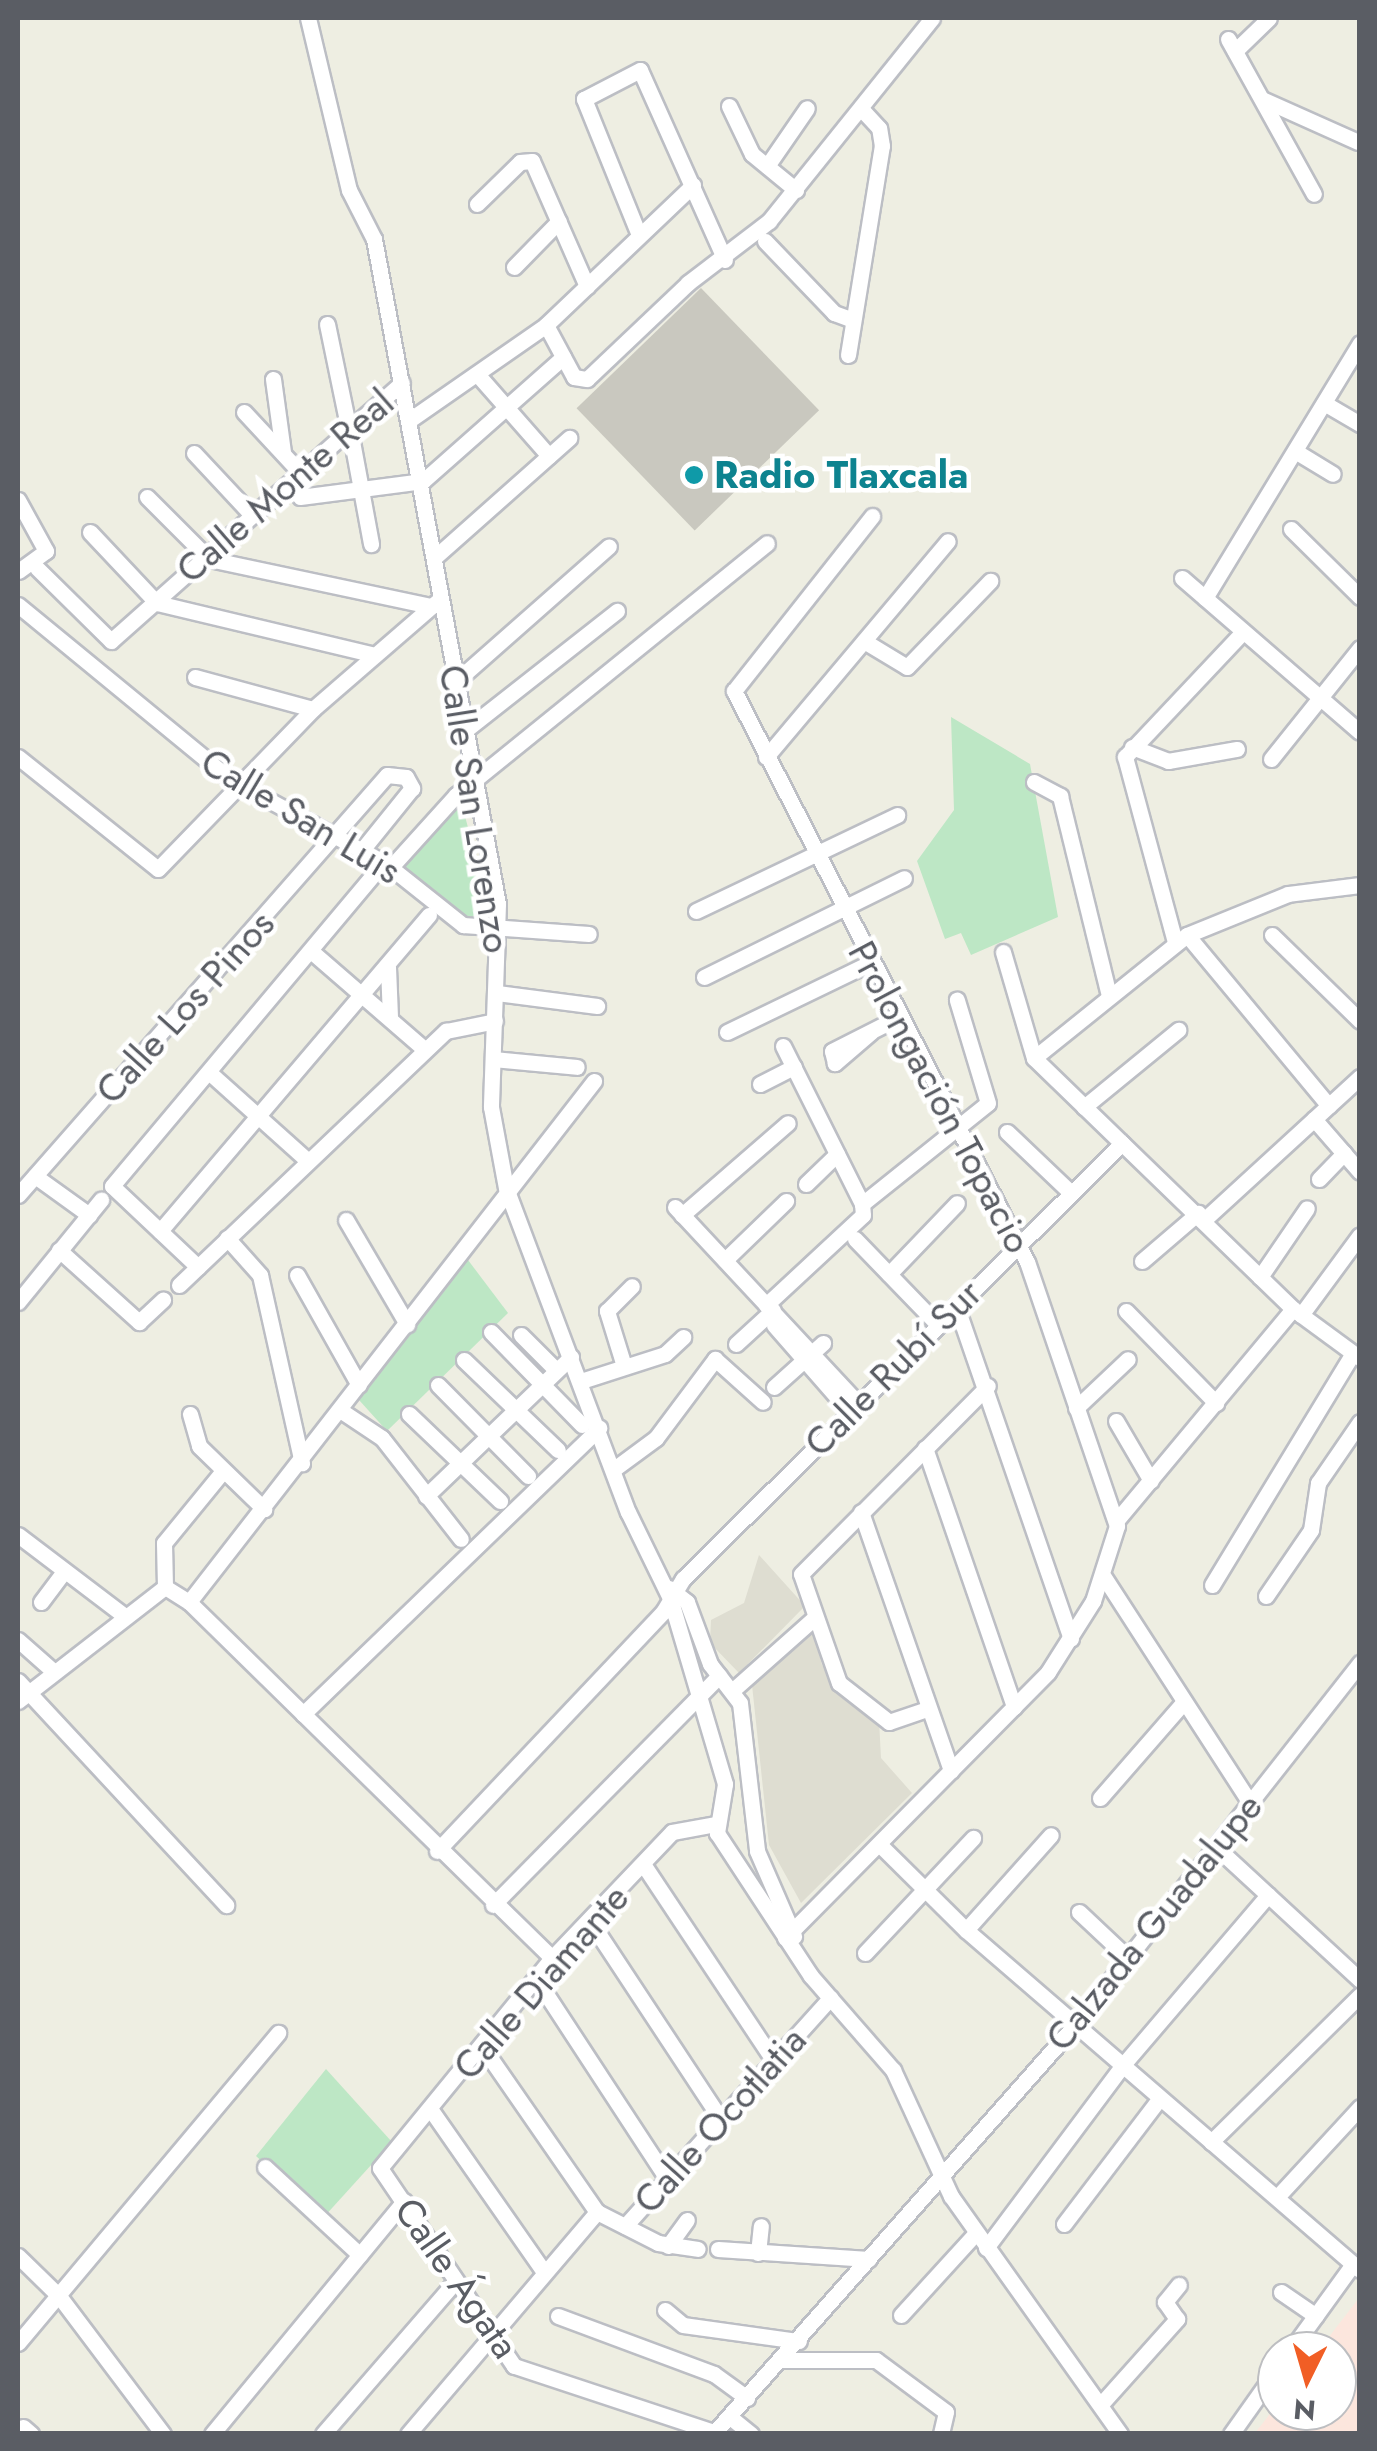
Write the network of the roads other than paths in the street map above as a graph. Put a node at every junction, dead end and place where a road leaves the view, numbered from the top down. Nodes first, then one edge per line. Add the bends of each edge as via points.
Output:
1 (308, 18) edge
2 (932, 18) edge
3 (1269, 18) edge
4 (1262, 100) junction
5 (728, 106) dead end
6 (807, 108) dead end
7 (862, 110) junction
8 (1358, 142) edge
9 (767, 166) junction
10 (693, 185) junction
11 (796, 190) junction
12 (1314, 194) dead end
13 (477, 204) dead end
14 (559, 221) junction
15 (640, 236) junction
16 (765, 242) dead end
17 (725, 260) junction
18 (514, 266) dead end
19 (587, 286) junction
20 (854, 320) junction
21 (328, 324) dead end
22 (541, 329) junction
23 (1358, 351) edge
24 (848, 355) dead end
25 (563, 357) junction
26 (476, 374) junction
27 (274, 379) dead end
28 (402, 383) junction
29 (1324, 403) junction
30 (504, 409) junction
31 (244, 412) dead end
32 (411, 418) junction
33 (1360, 424) edge
34 (350, 433) junction
35 (568, 438) dead end
36 (1295, 451) junction
37 (282, 452) junction
38 (194, 453) dead end
39 (549, 456) junction
40 (297, 469) junction
41 (1333, 474) dead end
42 (422, 481) junction
43 (362, 493) junction
44 (300, 496) dead end
45 (146, 497) dead end
46 (18, 500) edge
47 (250, 513) junction
48 (872, 516) dead end
49 (1291, 528) dead end
50 (90, 532) dead end
51 (948, 542) dead end
52 (371, 544) dead end
53 (767, 544) dead end
54 (608, 546) dead end
55 (203, 556) junction
56 (434, 558) junction
57 (37, 568) dead end
58 (18, 570) edge
59 (1182, 578) dead end
60 (990, 581) dead end
61 (1360, 597) edge
62 (1205, 598) junction
63 (154, 601) junction
64 (436, 602) junction
65 (18, 606) edge
66 (617, 610) dead end
67 (1243, 632) junction
68 (864, 641) junction
69 (1360, 648) edge
70 (370, 654) junction
71 (195, 676) dead end
72 (455, 682) junction
73 (1316, 695) junction
74 (313, 708) junction
75 (463, 732) junction
76 (1360, 732) edge
77 (1132, 747) junction
78 (1237, 748) dead end
79 (18, 757) edge
80 (766, 757) junction
81 (1271, 760) dead end
82 (1034, 782) dead end
83 (237, 784) junction
84 (472, 784) junction
85 (898, 816) dead end
86 (334, 836) junction
87 (362, 850) junction
88 (815, 853) junction
89 (391, 867) junction
90 (374, 875) dead end
91 (904, 878) dead end
92 (1360, 884) edge
93 (841, 908) junction
94 (696, 911) dead end
95 (429, 915) dead end
96 (500, 924) junction
97 (589, 934) dead end
98 (1272, 934) dead end
99 (1181, 939) junction
100 (311, 951) junction
101 (1003, 952) dead end
102 (870, 963) junction
103 (388, 967) junction
104 (704, 977) dead end
105 (497, 993) junction
106 (364, 995) junction
107 (1109, 996) junction
108 (957, 1000) dead end
109 (596, 1006) dead end
110 (390, 1017) junction
111 (897, 1018) junction
112 (495, 1021) junction
113 (1360, 1021) edge
114 (1178, 1030) dead end
115 (727, 1032) dead end
116 (871, 1032) dead end
117 (782, 1046) dead end
118 (424, 1049) junction
119 (1034, 1058) junction
120 (493, 1059) junction
121 (577, 1067) dead end
122 (794, 1067) junction
123 (211, 1074) junction
124 (1360, 1077) edge
125 (594, 1080) dead end
126 (760, 1084) dead end
127 (1329, 1106) junction
128 (1084, 1107) junction
129 (260, 1117) junction
130 (1314, 1120) junction
131 (788, 1123) dead end
132 (953, 1129) junction
133 (1007, 1132) dead end
134 (1122, 1143) junction
135 (1344, 1152) junction
136 (837, 1154) junction
137 (307, 1160) junction
138 (1360, 1172) edge
139 (35, 1176) junction
140 (1319, 1179) dead end
141 (806, 1184) dead end
142 (1070, 1192) junction
143 (18, 1195) edge
144 (508, 1198) junction
145 (101, 1200) dead end
146 (786, 1201) dead end
147 (862, 1204) junction
148 (957, 1204) dead end
149 (1307, 1208) dead end
150 (88, 1216) junction
151 (1202, 1216) junction
152 (346, 1220) dead end
153 (160, 1231) junction
154 (1360, 1235) edge
155 (228, 1238) junction
156 (855, 1239) dead end
157 (1016, 1244) junction
158 (60, 1250) junction
159 (725, 1260) junction
160 (1142, 1261) dead end
161 (198, 1267) junction
162 (889, 1274) junction
163 (297, 1275) dead end
164 (1260, 1277) junction
165 (179, 1285) dead end
166 (632, 1286) dead end
167 (164, 1300) dead end
168 (18, 1302) edge
169 (956, 1305) junction
170 (769, 1309) junction
171 (1126, 1311) dead end
172 (1297, 1312) junction
173 (407, 1324) junction
174 (937, 1324) junction
175 (491, 1332) dead end
176 (521, 1335) dead end
177 (683, 1337) dead end
178 (736, 1344) dead end
179 (812, 1352) junction
180 (1356, 1356) edge
181 (571, 1357) junction
182 (464, 1360) dead end
183 (1128, 1360) dead end
184 (624, 1366) junction
185 (556, 1370) junction
186 (581, 1382) junction
187 (541, 1384) junction
188 (359, 1385) junction
189 (438, 1385) dead end
190 (774, 1386) dead end
191 (988, 1386) junction
192 (763, 1402) dead end
193 (1216, 1403) junction
194 (854, 1407) junction
195 (1076, 1408) junction
196 (514, 1409) junction
197 (340, 1410) junction
198 (190, 1414) dead end
199 (409, 1414) dead end
200 (1116, 1421) dead end
201 (1360, 1422) edge
202 (582, 1425) dead end
203 (600, 1428) junction
204 (486, 1436) junction
205 (924, 1448) junction
206 (558, 1450) dead end
207 (302, 1463) junction
208 (456, 1463) junction
209 (614, 1469) junction
210 (223, 1471) junction
211 (528, 1476) dead end
212 (1151, 1480) junction
213 (426, 1496) junction
214 (500, 1501) dead end
215 (264, 1509) junction
216 (861, 1512) junction
217 (1116, 1520) junction
218 (18, 1535) edge
219 (461, 1538) dead end
220 (64, 1571) junction
221 (1104, 1576) junction
222 (1212, 1585) dead end
223 (164, 1587) junction
224 (670, 1592) junction
225 (1266, 1596) dead end
226 (41, 1602) dead end
227 (190, 1602) junction
228 (122, 1614) junction
229 (814, 1618) junction
230 (1071, 1639) junction
231 (18, 1640) edge
232 (1360, 1663) edge
233 (53, 1671) junction
234 (719, 1676) junction
235 (733, 1690) junction
236 (21, 1691) edge
237 (699, 1694) junction
238 (1183, 1703) junction
239 (1014, 1707) junction
240 (927, 1708) junction
241 (304, 1714) junction
242 (951, 1771) junction
243 (748, 1780) junction
244 (725, 1784) junction
245 (1100, 1798) dead end
246 (1250, 1803) junction
247 (716, 1824) junction
248 (1051, 1835) dead end
249 (973, 1838) dead end
250 (880, 1845) junction
251 (1216, 1847) junction
252 (438, 1851) junction
253 (643, 1864) junction
254 (925, 1891) junction
255 (1268, 1895) junction
256 (226, 1904) dead end
257 (494, 1905) junction
258 (1079, 1912) dead end
259 (590, 1920) junction
260 (966, 1930) junction
261 (791, 1940) junction
262 (865, 1953) dead end
263 (552, 1958) junction
264 (1128, 1958) junction
265 (536, 1980) junction
266 (1360, 1980) edge
267 (1360, 1996) edge
268 (830, 1998) junction
269 (1075, 2025) junction
270 (278, 2034) dead end
271 (484, 2049) junction
272 (774, 2061) junction
273 (1122, 2066) junction
274 (1160, 2098) junction
275 (1360, 2108) edge
276 (431, 2110) junction
277 (721, 2120) junction
278 (1210, 2142) junction
279 (264, 2167) dead end
280 (380, 2168) joint
281 (944, 2178) junction
282 (667, 2179) junction
283 (1278, 2196) junction
284 (404, 2202) junction
285 (597, 2212) junction
286 (687, 2220) dead end
287 (1064, 2224) dead end
288 (625, 2226) junction
289 (761, 2226) dead end
290 (975, 2234) junction
291 (668, 2246) junction
292 (986, 2248) junction
293 (698, 2249) dead end
294 (718, 2249) dead end
295 (758, 2253) junction
296 (360, 2255) junction
297 (18, 2256) edge
298 (869, 2259) junction
299 (1356, 2267) edge
300 (544, 2272) junction
301 (454, 2283) junction
302 (1179, 2285) dead end
303 (1281, 2292) dead end
304 (59, 2296) junction
305 (665, 2310) dead end
306 (558, 2316) dead end
307 (901, 2316) dead end
308 (1316, 2316) junction
309 (1305, 2331) edge
310 (493, 2335) junction
311 (800, 2340) junction
312 (18, 2343) edge
313 (782, 2360) junction
314 (747, 2398) junction
315 (1257, 2398) edge
316 (1102, 2403) junction
317 (730, 2418) junction
318 (714, 2433) edge
319 (163, 2434) edge
320 (212, 2434) edge
321 (323, 2434) edge
322 (408, 2434) edge
323 (752, 2434) edge
324 (942, 2434) edge
325 (1120, 2434) edge
326 (1231, 2434) edge

1 - 28 street, Calle Monte Real via 349,190 374,239
2 - 7 street
3 - 4 street via 1232,45
4 - 8 street
4 - 12 street
5 - 9 street via 750,152
6 - 9 street
7 - 11 street
7 - 20 street via 882,140
9 - 11 street
10 - 15 street
10 - 15 street via 643,70 584,96
10 - 17 street
11 - 17 street
13 - 14 street via 528,160
14 - 18 street
14 - 19 street
15 - 19 street
16 - 20 street via 834,313
17 - 25 street via 693,279 580,382
19 - 22 street
20 - 24 street
21 - 34 street
22 - 25 street
22 - 26 street
23 - 29 street
25 - 30 street
26 - 30 street
26 - 32 street
27 - 37 street
28 - 32 street, Calle San Lorenzo
28 - 34 street, Calle Monte Real
29 - 33 street
29 - 36 street
30 - 39 street
30 - 42 street
31 - 37 street
32 - 42 street, Calle San Lorenzo
34 - 40 street, Calle Monte Real
34 - 43 street
35 - 39 street
36 - 41 street
36 - 62 street
37 - 40 street
38 - 47 street
39 - 56 street
40 - 47 street, Calle Monte Real
42 - 43 street
42 - 56 street, Calle San Lorenzo
43 - 44 street
43 - 52 street
45 - 55 street
46 - 58 street via 46,551
47 - 55 street, Calle Monte Real
48 - 80 street, Prolongación Topacio via 734,688
49 - 61 street
50 - 63 street
51 - 68 street
53 - 84 street
54 - 72 street
55 - 63 street, Calle Monte Real
55 - 64 street
56 - 64 street, Calle San Lorenzo
57 - 63 street, Calle Monte Real via 108,641
59 - 62 street
60 - 68 street via 907,667
62 - 67 street
63 - 70 street
64 - 70 street
64 - 72 street, Calle San Lorenzo
65 - 83 street, Calle San Luis
66 - 75 street
67 - 73 street
67 - 77 street
68 - 80 street
69 - 73 street
70 - 74 street
71 - 74 street
72 - 75 street, Calle San Lorenzo
73 - 76 street
73 - 81 street
74 - 83 street
75 - 84 street, Calle San Lorenzo
77 - 78 street via 1168,761
77 - 99 street via 1126,777
79 - 83 street via 158,869
80 - 88 street, Prolongación Topacio
82 - 107 street via 1060,796
83 - 86 street, Calle San Luis
84 - 89 street
84 - 96 street, Calle San Lorenzo
85 - 88 street
86 - 87 street, Calle San Luis
86 - 87 street, Calle Los Pinos via 387,774 406,778 412,788
86 - 139 street, Calle Los Pinos
87 - 89 street, Calle San Luis
88 - 93 street, Prolongación Topacio
88 - 94 street
89 - 96 street, Calle San Luis via 463,925
90 - 100 street
91 - 93 street
92 - 99 street via 1288,894
93 - 102 street, Prolongación Topacio
93 - 104 street
95 - 103 street
96 - 97 street, Calle San Luis
96 - 105 street, Calle San Lorenzo
98 - 113 street
99 - 107 street
99 - 127 street
100 - 106 street
100 - 123 street
101 - 119 street
102 - 111 street, Prolongación Topacio
102 - 115 street
103 - 106 street
103 - 110 street
105 - 109 street
105 - 112 street, Calle San Lorenzo
106 - 110 street
106 - 129 street
107 - 119 street
108 - 132 street via 989,1099
110 - 118 street
111 - 116 street
111 - 132 street, Prolongación Topacio
112 - 118 street via 453,1027
112 - 120 street, Calle San Lorenzo
114 - 128 street
117 - 122 street
118 - 137 street
119 - 128 street
120 - 121 street
120 - 144 street, Calle San Lorenzo via 491,1117
122 - 126 street
122 - 136 street
123 - 129 street
123 - 153 street via 112,1186
124 - 127 street
125 - 144 street
127 - 130 street
128 - 134 street
129 - 137 street
129 - 153 street
130 - 135 street
130 - 151 street
131 - 159 street via 678,1211
132 - 147 street
132 - 157 street, Prolongación Topacio
133 - 142 street
134 - 142 street, Calle Rubí Sur
134 - 151 street
135 - 138 street
135 - 140 street
136 - 141 street
136 - 147 street
137 - 155 street
139 - 143 street, Calle Los Pinos
139 - 150 street
142 - 157 street, Calle Rubí Sur
144 - 173 street
144 - 181 street, Calle San Lorenzo
145 - 150 street
146 - 159 street
147 - 170 street via 864,1214
148 - 162 street
149 - 164 street
150 - 158 street
151 - 160 street
151 - 164 street
152 - 173 street
153 - 161 street
154 - 172 street
155 - 161 street
155 - 207 street via 260,1275
156 - 162 street
157 - 169 street, Calle Rubí Sur
157 - 195 street, Prolongación Topacio
158 - 167 street via 139,1322
158 - 168 street
159 - 170 street
161 - 165 street
162 - 174 street
163 - 188 street
164 - 172 street
166 - 184 street via 607,1311
169 - 174 street, Calle Rubí Sur
169 - 191 street
170 - 178 street
170 - 179 street
171 - 193 street
172 - 180 street
172 - 193 street
173 - 188 street
174 - 194 street, Calle Rubí Sur
175 - 187 street
176 - 185 street
177 - 184 street via 670,1352
179 - 190 street
179 - 194 street
180 - 222 street
181 - 185 street
181 - 186 street, Calle San Lorenzo
182 - 196 street
183 - 195 street
184 - 186 street
185 - 187 street
186 - 203 street, Calle San Lorenzo
187 - 196 street
187 - 202 street
188 - 197 street
189 - 204 street
191 - 205 street
191 - 230 street
192 - 209 street via 714,1359 656,1438
193 - 212 street
194 - 224 street, Calle Rubí Sur
195 - 217 street, Prolongación Topacio
196 - 204 street
196 - 206 street
197 - 207 street
197 - 213 street via 382,1438
198 - 210 street via 200,1446
199 - 208 street
200 - 212 street
201 - 225 street via 1318,1482 1311,1530
203 - 209 street, Calle San Lorenzo
203 - 241 street
204 - 208 street
204 - 211 street
205 - 216 street
205 - 239 street
207 - 215 street
208 - 213 street
208 - 214 street
209 - 224 street, Calle San Lorenzo
210 - 215 street
210 - 223 street via 164,1543
212 - 217 street
213 - 219 street
215 - 227 street
216 - 229 street via 802,1570
216 - 240 street
217 - 221 street
218 - 220 street
220 - 226 street
220 - 228 street
221 - 230 street
221 - 238 street
223 - 227 street
223 - 228 street
224 - 234 street
224 - 237 street
224 - 252 street, Calle Rubí Sur
227 - 241 street
228 - 233 street
229 - 235 street
229 - 240 street via 834,1676 883,1719
230 - 239 street
231 - 233 street
232 - 246 street, Calzada Guadalupe
233 - 236 street
234 - 235 street
234 - 237 street
235 - 243 street
236 - 256 street
237 - 244 street
237 - 257 street
238 - 245 street
238 - 246 street
239 - 242 street
240 - 242 street
241 - 252 street
242 - 250 street
243 - 244 street
243 - 261 street via 757,1851
244 - 247 street
246 - 251 street, Calzada Guadalupe
247 - 253 street, Calle Diamante via 678,1828
247 - 261 street
248 - 260 street
249 - 254 street
250 - 254 street
250 - 261 street
251 - 255 street
251 - 264 street, Calzada Guadalupe
252 - 257 street
253 - 259 street, Calle Diamante
253 - 272 street
254 - 260 street
254 - 262 street
255 - 266 street
255 - 273 street
257 - 263 street
258 - 264 street
259 - 263 street, Calle Diamante
259 - 277 street
260 - 269 street
261 - 268 street
263 - 265 street, Calle Diamante
264 - 269 street, Calzada Guadalupe
265 - 271 street, Calle Diamante
265 - 282 street
267 - 278 street
268 - 272 street, Calle Ocotlatia
268 - 281 street via 893,2070
269 - 273 street
269 - 281 street, Calzada Guadalupe
270 - 304 street
271 - 276 street, Calle Diamante
271 - 285 street
272 - 277 street, Calle Ocotlatia
273 - 274 street
273 - 292 street
274 - 278 street
274 - 287 street
275 - 283 street
276 - 280 street, Calle Diamante
276 - 300 street
277 - 282 street, Calle Ocotlatia
278 - 283 street
279 - 296 street
280 - 284 street, Calle Ágata
281 - 290 street
281 - 298 street, Calzada Guadalupe
282 - 288 street, Calle Ocotlatia
283 - 299 street
284 - 296 street
284 - 301 street, Calle Ágata
285 - 288 street, Calle Ocotlatia
285 - 300 street, Calle Ocotlatia
286 - 291 street
288 - 291 street
289 - 295 street
290 - 292 street
290 - 307 street
291 - 293 street
292 - 316 street
294 - 295 street
295 - 298 street
296 - 320 street
297 - 304 street
298 - 311 street, Calzada Guadalupe
299 - 308 street
300 - 310 street, Calle Ocotlatia
301 - 310 street, Calle Ágata
301 - 321 street
302 - 316 street via 1165,2302 1177,2319
303 - 308 street
304 - 312 street
304 - 319 street
305 - 311 street via 683,2325
306 - 314 street via 714,2374
308 - 309 street
310 - 318 street, Calle Ágata via 519,2369
310 - 322 street, Calle Ocotlatia
311 - 313 street, Calzada Guadalupe
313 - 314 street, Calzada Guadalupe
313 - 324 street via 876,2360 946,2412
314 - 317 street, Calzada Guadalupe
315 - 326 street
316 - 325 street
317 - 318 street, Calzada Guadalupe
317 - 323 street

